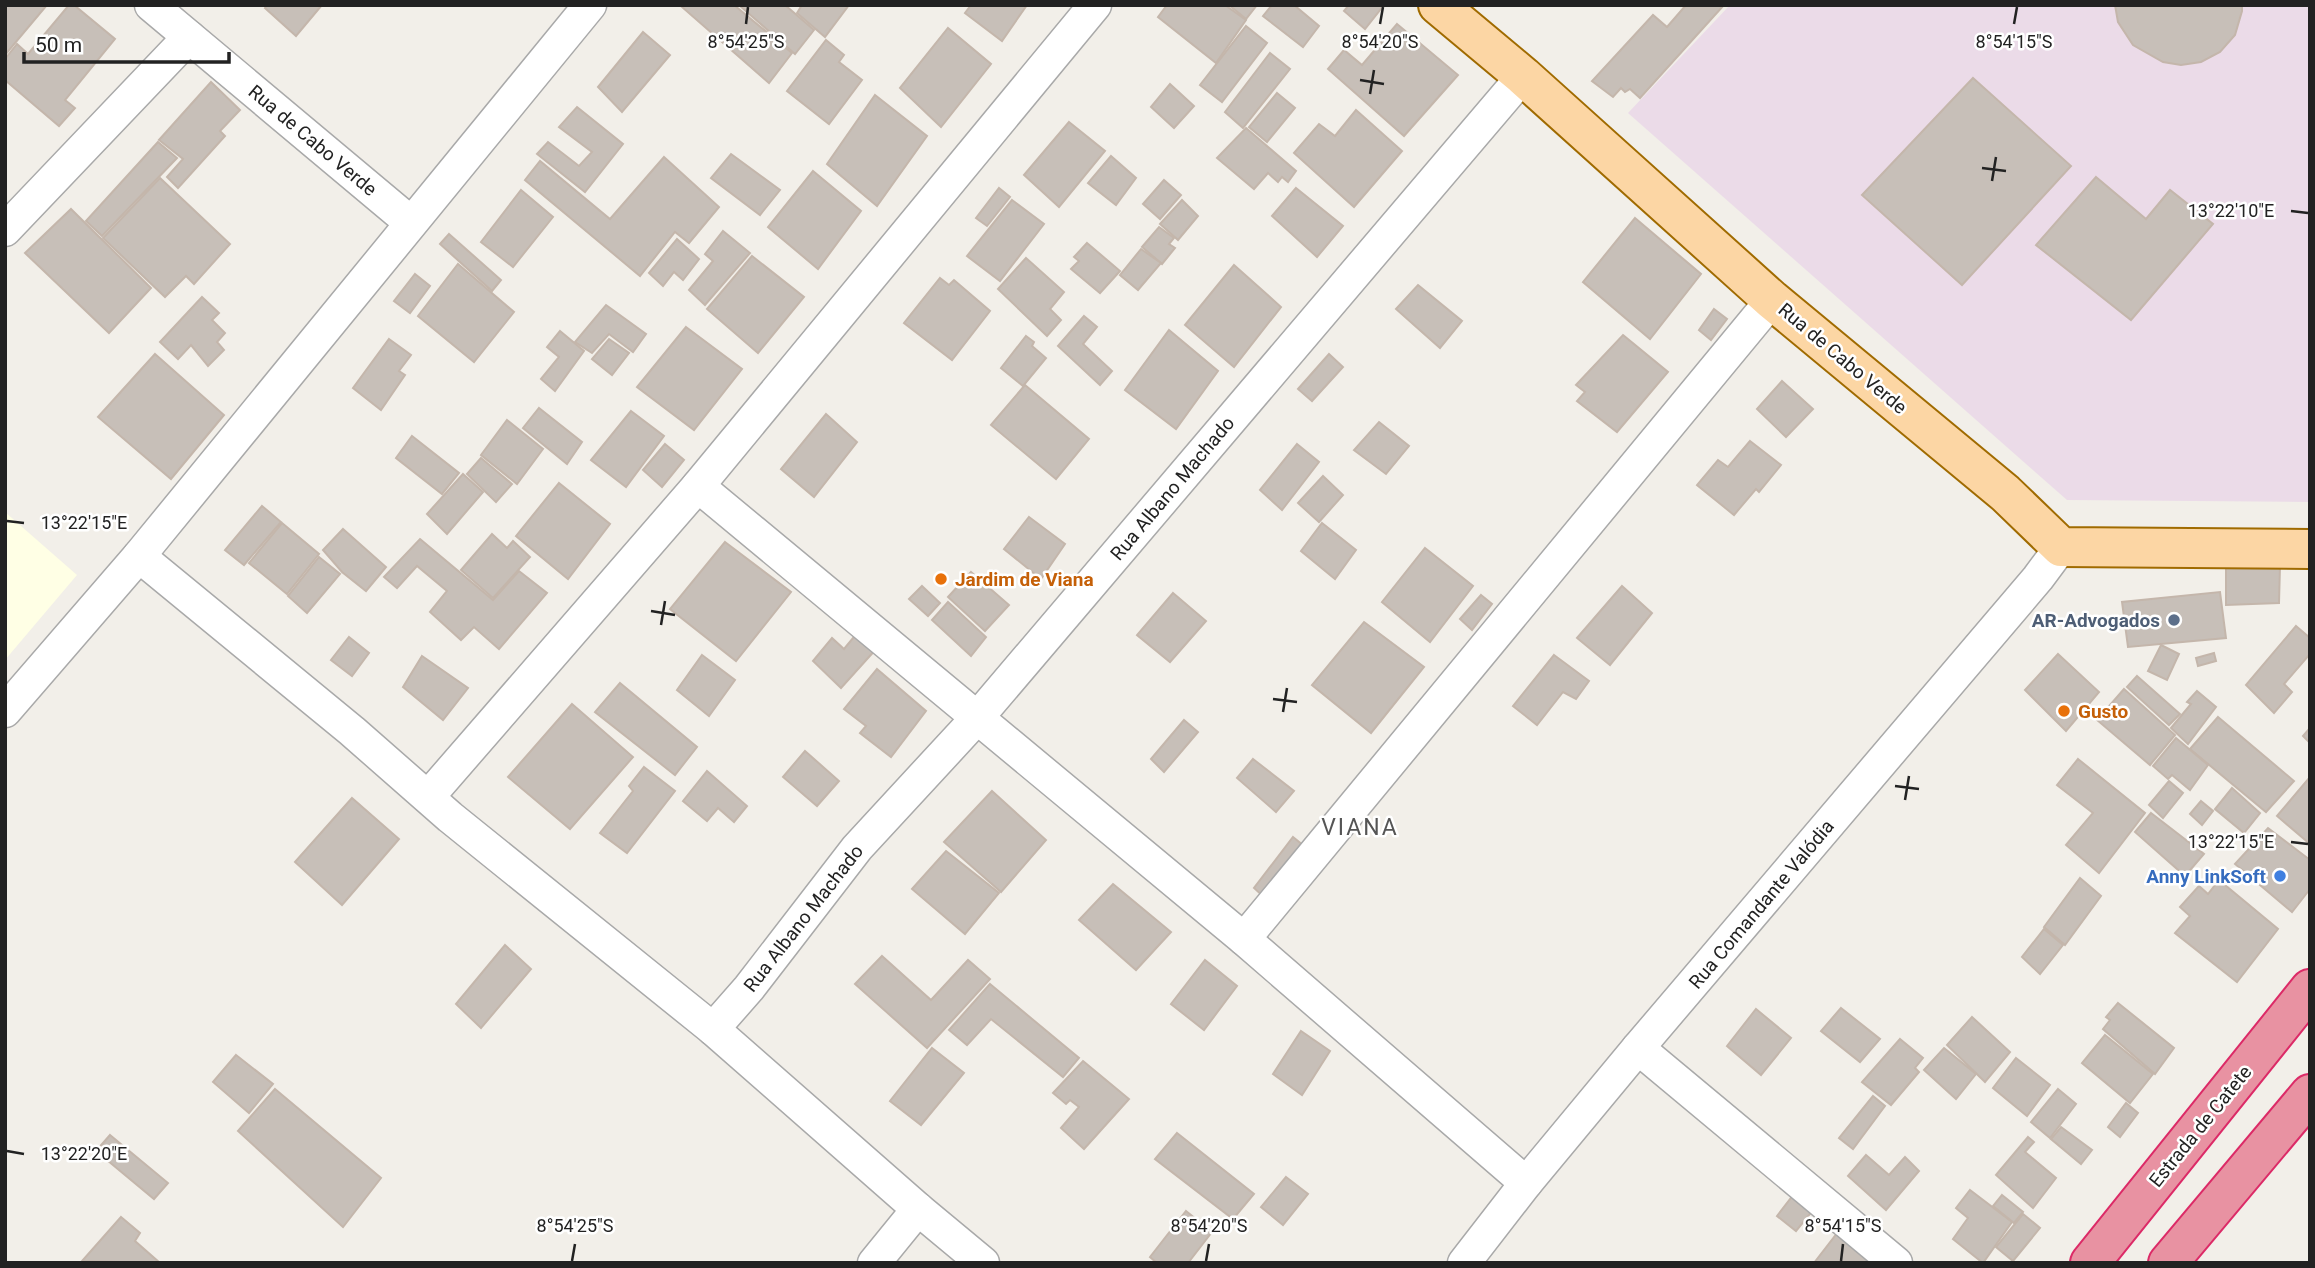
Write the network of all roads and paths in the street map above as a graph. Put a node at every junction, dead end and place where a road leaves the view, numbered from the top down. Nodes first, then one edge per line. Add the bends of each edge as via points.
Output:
1 (151, 5) edge
2 (590, 5) edge
3 (1095, 5) edge
4 (1438, 5) edge
5 (189, 37) junction
6 (1523, 76) junction
7 (410, 222) junction
8 (5, 230) edge
9 (1772, 300) junction
10 (698, 486) junction
11 (2061, 547) junction
12 (2310, 549) edge
13 (139, 556) junction
14 (5, 711) edge
15 (977, 718) junction
16 (428, 797) junction
17 (1244, 939) junction
18 (2310, 989) edge
19 (713, 1029) junction
20 (1638, 1048) junction
21 (2310, 1094) edge
22 (1526, 1183) junction
23 (918, 1209) junction
24 (874, 1263) edge
25 (983, 1263) edge
26 (1464, 1263) edge
27 (1896, 1263) edge
28 (2090, 1263) edge
29 (2168, 1263) edge

1 - 5 street, Rua de Cabo Verde
2 - 7 street
3 - 10 street
4 - 6 main road, Rua de Cabo Verde
5 - 7 street, Rua de Cabo Verde
5 - 8 street
6 - 9 main road, Rua de Cabo Verde
6 - 15 street, Rua Albano Machado
7 - 13 street
9 - 11 main road, Rua de Cabo Verde via 2005,493
9 - 17 street
10 - 15 street
10 - 16 street
11 - 12 main road
11 - 20 street, Rua Comandante Valódia
13 - 14 street
13 - 16 street
15 - 17 street
15 - 19 street, Rua Albano Machado via 857,848
16 - 19 street
17 - 22 street
18 - 28 highway, Estrada de Catete
19 - 23 street
20 - 22 street, Rua Comandante Valódia
20 - 27 street
21 - 29 highway
22 - 26 street, Rua Comandante Valódia
23 - 24 street
23 - 25 street

